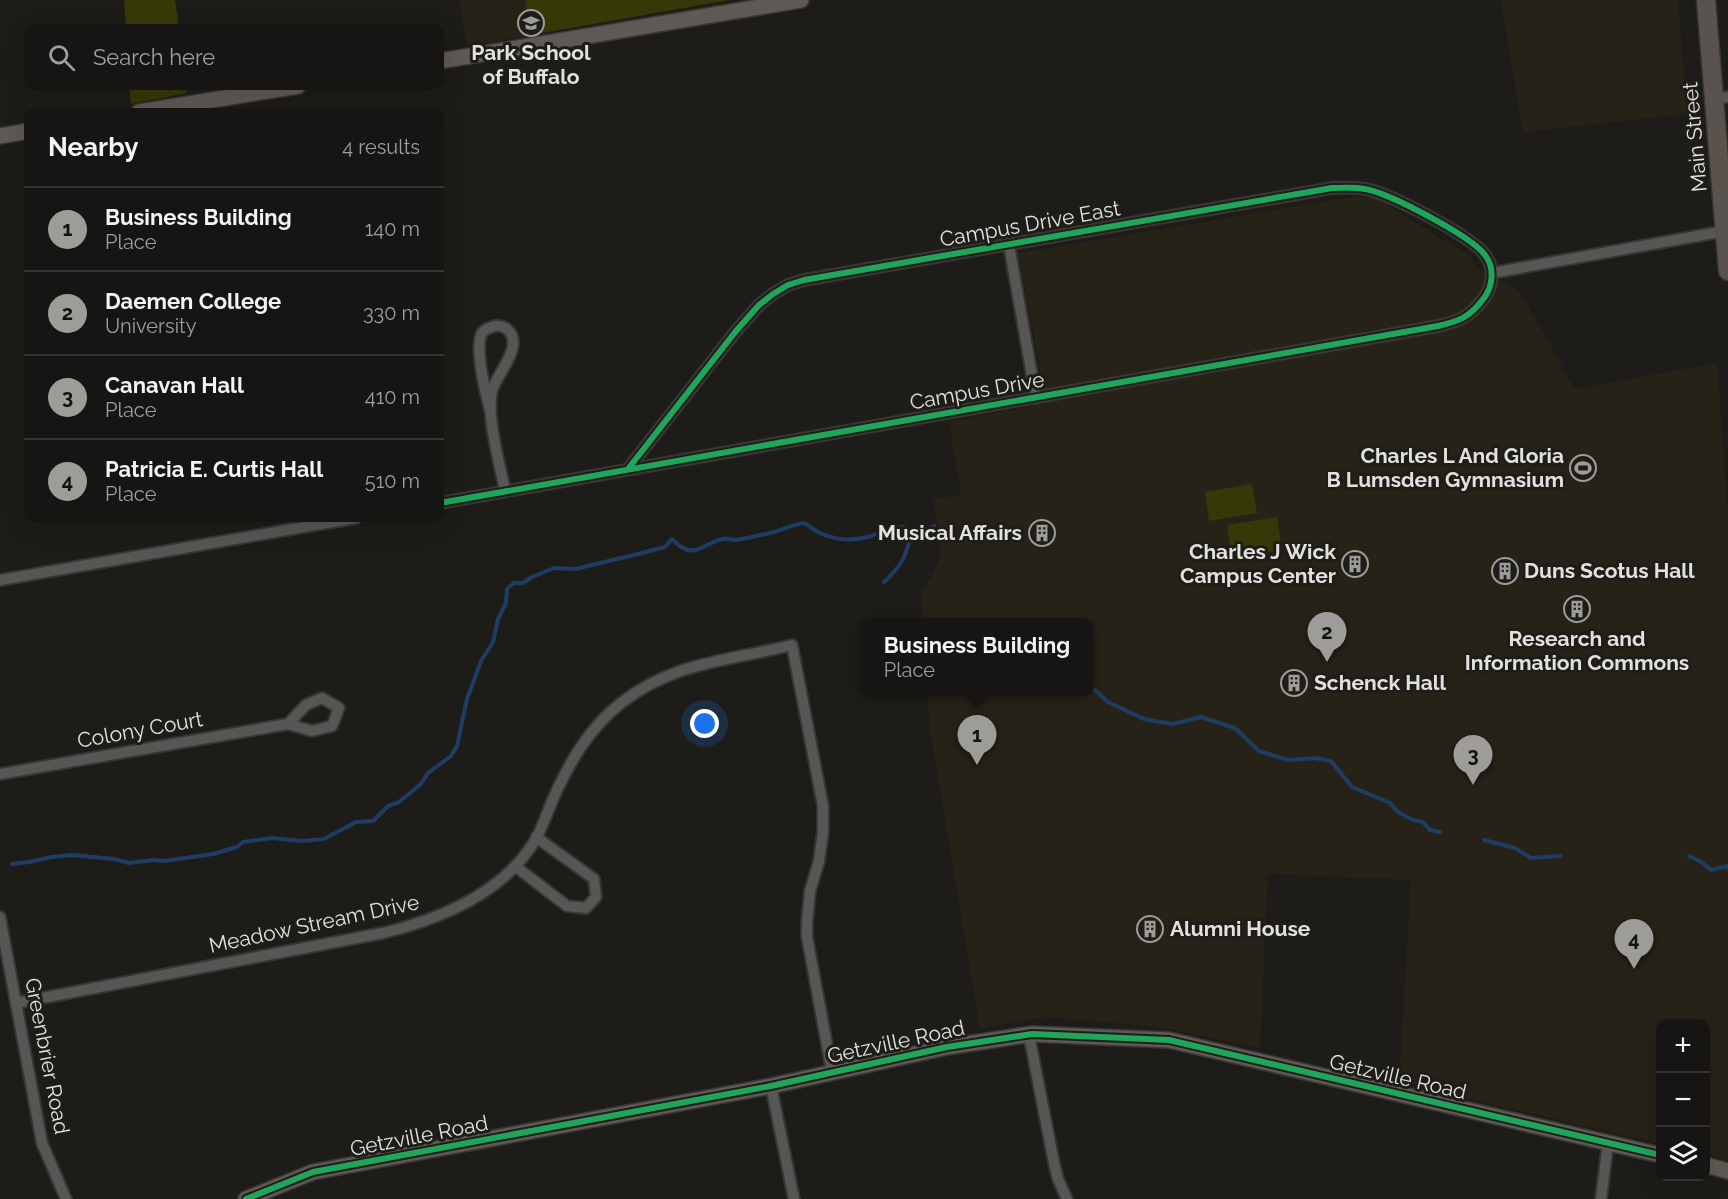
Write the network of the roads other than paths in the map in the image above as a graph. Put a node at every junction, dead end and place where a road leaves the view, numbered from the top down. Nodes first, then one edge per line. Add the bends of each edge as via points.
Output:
1 (801, 0) edge
2 (1706, 0) edge
3 (444, 60) edge
4 (274, 90) edge
5 (1721, 98) edge
6 (163, 108) edge
7 (24, 132) edge
8 (0, 136) edge
9 (1725, 231) junction
10 (1009, 244) junction
11 (1728, 271) edge
12 (1492, 273) junction
13 (1036, 398) junction
14 (490, 410) junction
15 (628, 469) junction
16 (505, 491) junction
17 (444, 502) edge
18 (313, 522) edge
19 (0, 580) edge
20 (288, 724) dead end
21 (0, 774) edge
22 (537, 837) junction
23 (515, 866) junction
24 (0, 917) edge
25 (16, 1002) junction
26 (1029, 1035) junction
27 (832, 1072) junction
28 (771, 1086) junction
29 (1608, 1143) junction
30 (1656, 1154) edge
31 (1710, 1166) edge
32 (1728, 1171) edge
33 (66, 1199) edge
34 (246, 1199) edge
35 (794, 1199) edge
36 (1067, 1199) edge
37 (1601, 1199) edge

1 - 3 street
2 - 5 main road, Main Street
4 - 6 street
5 - 9 main road, Main Street
7 - 8 street
9 - 11 main road, Main Street
9 - 12 street
10 - 12 street, Campus Drive East via 1350,188 1380,193 1454,232 1486,256
10 - 13 street
10 - 15 street, Campus Drive East via 811,279 772,294 736,331
12 - 13 street, Campus Drive via 1491,285 1476,310 1452,323
13 - 15 street, Campus Drive
14 - 14 street via 492,389 513,345 508,329 501,326 486,329 479,347
14 - 16 street
15 - 16 street, Campus Drive
16 - 17 street, Campus Drive
18 - 19 street
20 - 21 street, Colony Court
22 - 23 street, Meadow Stream Drive
22 - 23 street via 594,879 597,897 586,908 567,906
22 - 27 street, Meadow Stream Drive via 573,759 592,731 622,702 684,669 792,645 824,806 807,936
23 - 25 street, Meadow Stream Drive via 461,906 413,926
24 - 25 street, Greenbrier Road
25 - 33 street, Greenbrier Road via 42,1143
26 - 27 street, Getzville Road via 946,1047
26 - 29 street, Getzville Road via 1169,1040
26 - 36 street via 1054,1163
27 - 28 street, Getzville Road
28 - 34 street, Getzville Road via 313,1172
28 - 35 street
29 - 30 street, Getzville Road
29 - 37 street
31 - 32 street

